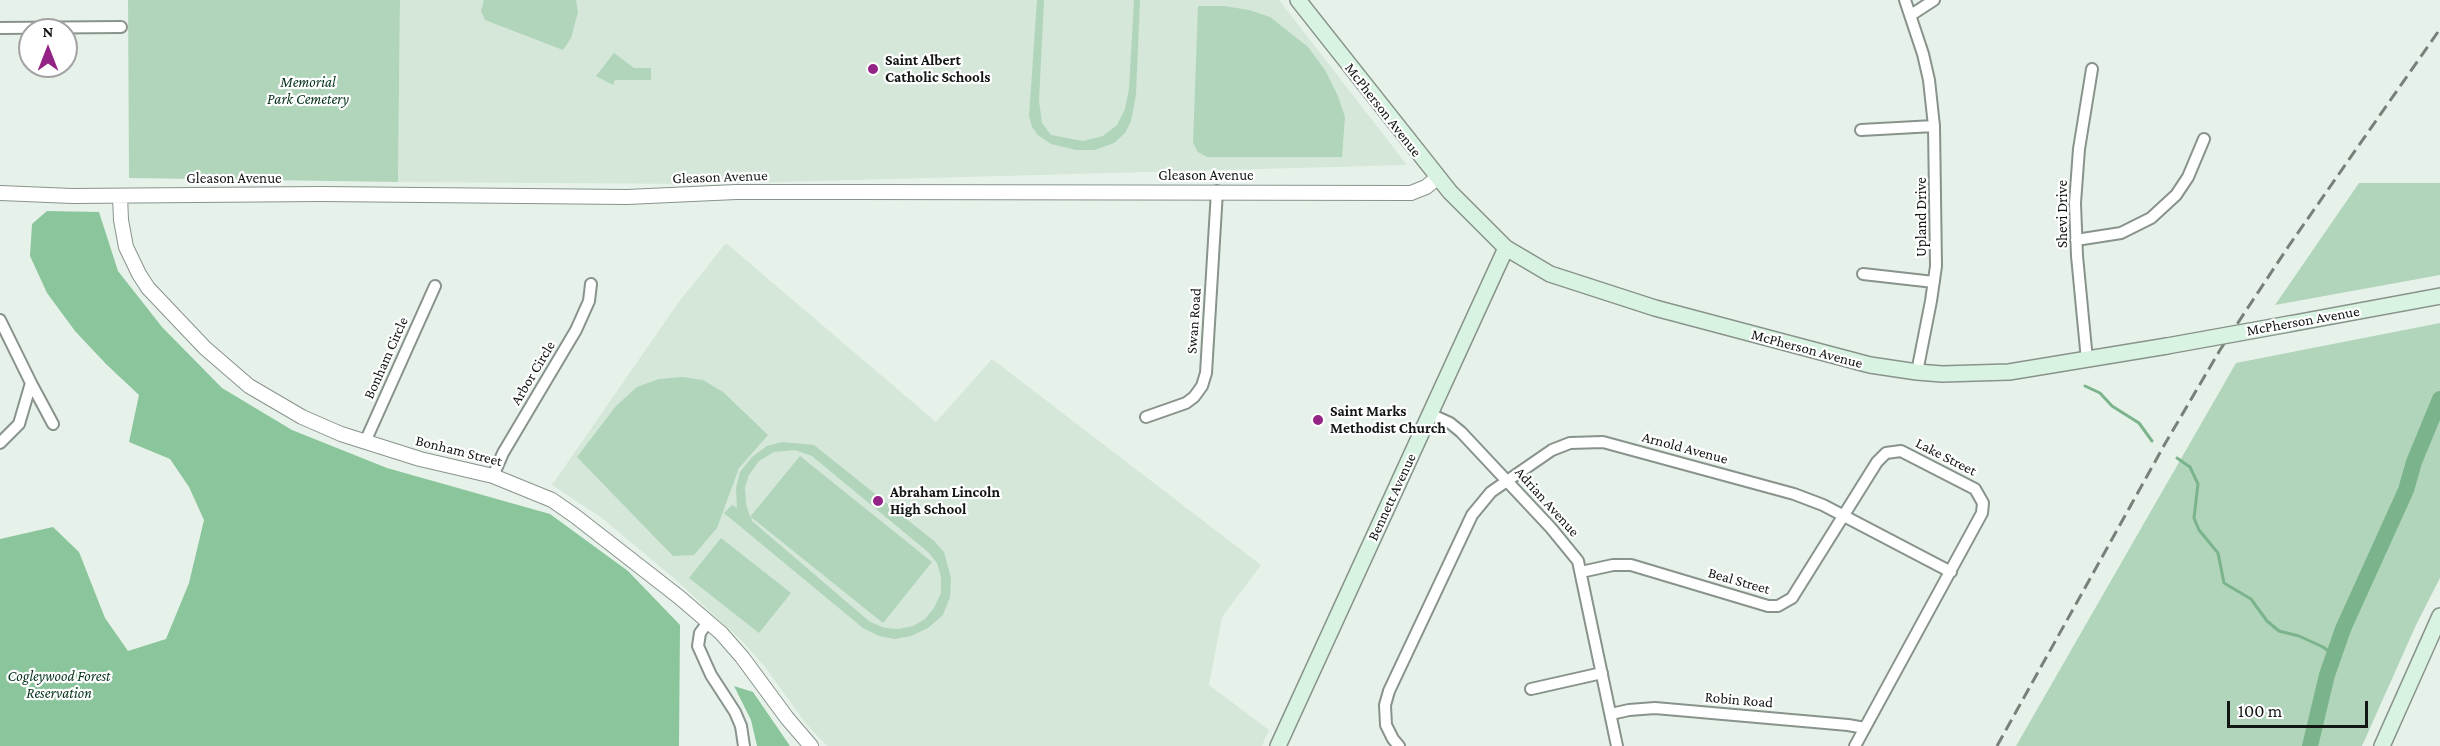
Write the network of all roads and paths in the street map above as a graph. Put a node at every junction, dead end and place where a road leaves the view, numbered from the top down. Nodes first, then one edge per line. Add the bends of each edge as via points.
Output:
1 (1298, 0) edge
2 (1905, 0) edge
3 (1934, 0) edge
4 (1911, 15) junction
5 (122, 27) dead end
6 (0, 28) edge
7 (2092, 69) dead end
8 (1934, 126) junction
9 (1861, 130) dead end
10 (2204, 139) dead end
11 (1437, 178) junction
12 (1217, 191) junction
13 (0, 193) edge
14 (120, 195) junction
15 (2076, 240) junction
16 (1506, 248) junction
17 (1863, 274) dead end
18 (1934, 282) junction
19 (591, 284) dead end
20 (435, 286) dead end
21 (2440, 296) edge
22 (0, 320) edge
23 (2087, 360) junction
24 (1917, 372) junction
25 (31, 383) junction
26 (1430, 414) junction
27 (1146, 417) dead end
28 (53, 424) dead end
29 (365, 442) junction
30 (0, 443) edge
31 (493, 476) junction
32 (1507, 481) junction
33 (1843, 516) junction
34 (1581, 572) junction
35 (1951, 572) junction
36 (2440, 616) edge
37 (708, 622) junction
38 (1602, 673) junction
39 (1531, 689) dead end
40 (1611, 714) junction
41 (1864, 728) junction
42 (744, 746) edge
43 (811, 746) edge
44 (1278, 746) edge
45 (1399, 746) edge
46 (1617, 746) edge
47 (1855, 746) edge
48 (2382, 746) edge

1 - 11 main road, McPherson Avenue
2 - 4 street, Upland Drive
3 - 4 street
4 - 8 street, Upland Drive via 1925,61
5 - 6 street
7 - 15 street, Shevi Drive via 2079,149
8 - 9 street
8 - 18 street, Upland Drive
10 - 15 street via 2176,195 2151,218 2121,233
11 - 12 street, Gleason Avenue via 1411,193
11 - 16 main road, McPherson Avenue
12 - 14 street, Gleason Avenue via 736,192 627,197
12 - 27 street, Swan Road via 1202,387 1186,403
13 - 14 street, Gleason Avenue
14 - 29 street, Bonham Street via 123,234 132,260 148,288 173,317 263,395 318,424
15 - 23 street, Shevi Drive
16 - 24 main road, McPherson Avenue via 1550,274 1596,290 1870,365
16 - 26 main road, Bennett Avenue
17 - 18 street
18 - 24 street, Upland Drive
19 - 31 street, Arbor Circle via 589,301 576,330
20 - 29 street, Bonham Circle
21 - 23 main road, McPherson Avenue, bridge
22 - 25 street
23 - 24 main road, McPherson Avenue via 1984,374
25 - 28 street
25 - 30 street via 18,424
26 - 32 street, Adrian Avenue via 1461,432
26 - 44 main road, Bennett Avenue
29 - 31 street, Bonham Street
31 - 37 street, Bonham Street via 540,494 575,516
32 - 33 street, Arnold Avenue via 1561,446 1592,441 1794,494
32 - 34 street, Adrian Avenue via 1569,549
32 - 45 street, Arnold Avenue via 1487,496 1472,515 1389,691 1386,725
33 - 34 street, Beal Street via 1792,598 1778,606 1631,565
33 - 35 street, Arnold Avenue
33 - 35 street, Lake Street via 1886,453 1901,451 1957,478 1975,489 1983,503 1982,513
34 - 38 street, Adrian Avenue
35 - 41 street
36 - 48 main road
37 - 42 street via 699,633 698,646 735,712
37 - 43 street, Bonham Street via 742,657
38 - 39 street
38 - 40 street, Adrian Avenue
40 - 41 street, Robin Road via 1655,708
40 - 46 street, Adrian Avenue
41 - 47 street

